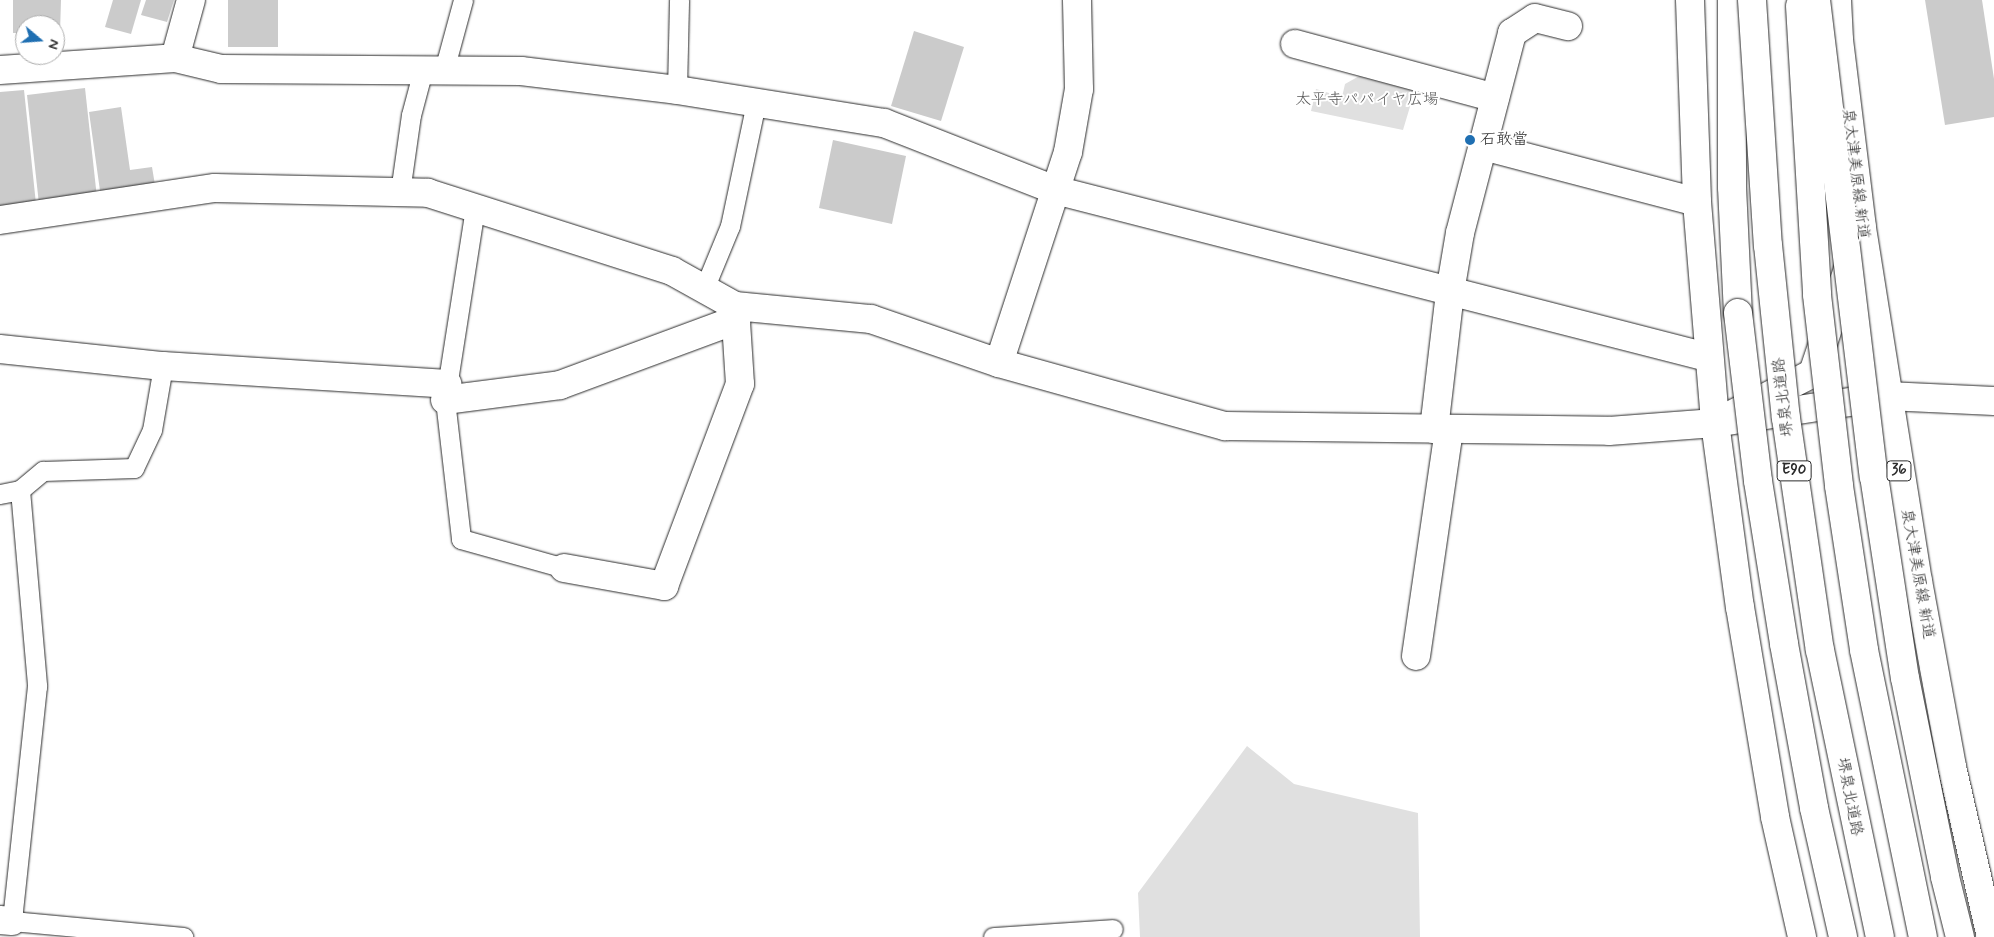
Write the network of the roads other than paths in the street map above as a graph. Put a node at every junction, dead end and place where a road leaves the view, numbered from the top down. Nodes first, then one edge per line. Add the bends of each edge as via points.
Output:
1 (191, 0) edge
2 (463, 0) edge
3 (679, 0) edge
4 (1077, 0) edge
5 (1690, 0) edge
6 (1732, 0) edge
7 (1752, 0) edge
8 (1799, 0) edge
9 (1816, 0) edge
10 (1837, 0) edge
11 (1568, 26) dead end
12 (1295, 44) dead end
13 (175, 58) junction
14 (0, 70) edge
15 (434, 70) junction
16 (677, 90) junction
17 (1495, 98) junction
18 (756, 103) junction
19 (1483, 146) junction
20 (1055, 190) junction
21 (400, 192) junction
22 (1697, 202) junction
23 (475, 208) junction
24 (0, 220) edge
25 (1862, 228) junction
26 (704, 289) junction
27 (1450, 292) junction
28 (736, 313) junction
29 (0, 349) edge
30 (1707, 357) junction
31 (998, 363) junction
32 (163, 366) junction
33 (446, 392) junction
34 (1887, 396) junction
35 (1994, 401) edge
36 (1715, 423) junction
37 (1442, 430) junction
38 (20, 490) junction
39 (0, 494) edge
40 (564, 568) joint
41 (1416, 656) dead end
42 (6, 921) edge
43 (1113, 929) dead end
44 (183, 937) edge
45 (993, 937) edge
46 (1802, 937) edge
47 (1843, 937) edge
48 (1880, 937) edge
49 (1924, 937) edge
50 (1960, 937) edge
51 (1991, 937) edge

1 - 13 main road
2 - 15 lane
3 - 16 lane
4 - 20 main road via 1079,88 1068,152
5 - 22 main road
6 - 47 main road, bridge via 1732,187 1739,323 1758,481 1784,644 1814,808
7 - 48 main road, 堺泉北道路 / E90, bridge via 1768,245 1786,418 1820,650
8 - 49 main road, E90, bridge via 1817,295 1839,486 1864,650
9 - 50 main road, bridge via 1874,476 1897,630 1945,877
10 - 25 main road, 泉大津美原線 新道 / 36
11 - 17 main road via 1535,18 1512,33
12 - 17 main road
13 - 14 main road
13 - 15 main road via 220,69
15 - 16 main road via 521,70
15 - 21 lane via 410,115
16 - 18 main road
17 - 19 main road
18 - 20 main road via 884,123
18 - 26 lane via 730,226
19 - 22 main road
19 - 27 main road via 1460,233
20 - 27 main road
20 - 31 main road
21 - 23 main road via 428,193
21 - 24 main road via 215,188
22 - 30 main road
23 - 26 main road via 672,271
23 - 33 lane
25 - 34 main road, 泉大津美原線 新道 / 36
25 - 36 main road via 1813,373
26 - 28 main road
27 - 30 main road
27 - 37 main road
28 - 31 main road via 871,319
28 - 33 main road via 560,385
28 - 40 main road via 740,384 664,586
29 - 32 main road
30 - 36 main road
31 - 37 main road via 1225,426
32 - 33 main road
32 - 38 lane via 152,430 134,468 43,472
33 - 40 lane via 461,539
34 - 35 main road
34 - 36 main road
34 - 51 main road, 泉大津美原線 新道 / 36 via 1952,767
36 - 37 main road via 1609,431
36 - 46 main road via 1740,607 1772,798
37 - 41 main road
38 - 39 lane
38 - 42 lane via 37,686
42 - 44 lane
43 - 45 lane

